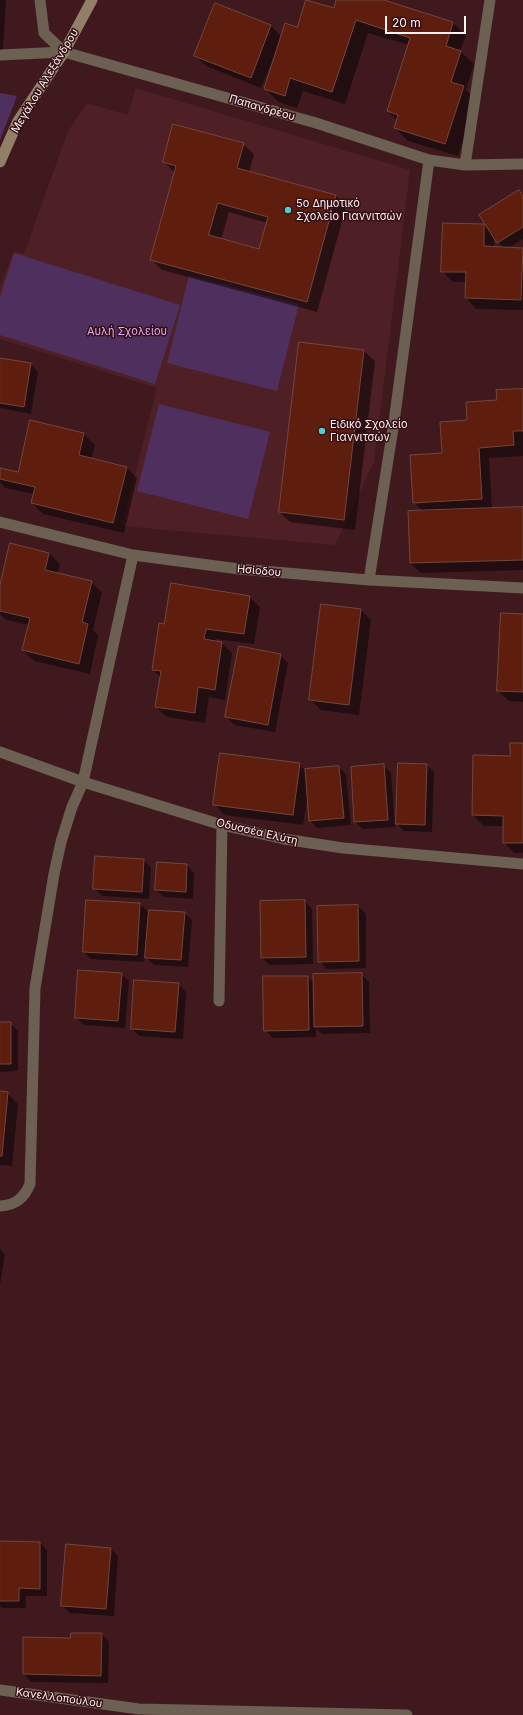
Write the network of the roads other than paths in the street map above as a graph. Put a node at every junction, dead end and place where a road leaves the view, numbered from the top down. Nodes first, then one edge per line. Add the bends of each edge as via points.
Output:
1 (40, 0) edge
2 (92, 0) edge
3 (490, 0) edge
4 (64, 52) junction
5 (0, 55) edge
6 (429, 160) junction
7 (0, 162) edge
8 (523, 164) edge
9 (465, 165) junction
10 (0, 522) edge
11 (133, 555) junction
12 (369, 580) junction
13 (523, 588) edge
14 (0, 752) edge
15 (83, 782) junction
16 (222, 825) junction
17 (523, 864) edge
18 (218, 1001) dead end
19 (0, 1206) edge
20 (0, 1690) edge
21 (139, 1712) edge
22 (406, 1715) edge

1 - 4 street via 44,33
2 - 4 main road, Μεγάλου Αλεξάνδρου
3 - 9 street
4 - 5 street, Παπανδρέου
4 - 6 street, Παπανδρέου via 316,123
4 - 7 main road, Μεγάλου Αλεξάνδρου via 18,121
6 - 9 street, Παπανδρέου
6 - 12 street via 394,422
8 - 9 street, Παπανδρέου
10 - 11 street, Ησίοδου
11 - 12 street, Ησίοδου via 239,569
11 - 15 street
12 - 13 street, Ησίοδου
14 - 15 street, Οδυσσέα Ελύτη
15 - 16 street, Οδυσσέα Ελύτη
15 - 19 street via 61,842 35,988 30,1184 26,1193 17,1202
16 - 17 street, Οδυσσέα Ελύτη via 284,839 343,848
16 - 18 street
20 - 21 street, Κανελλοπούλου
21 - 22 street, Κανελλοπούλου

